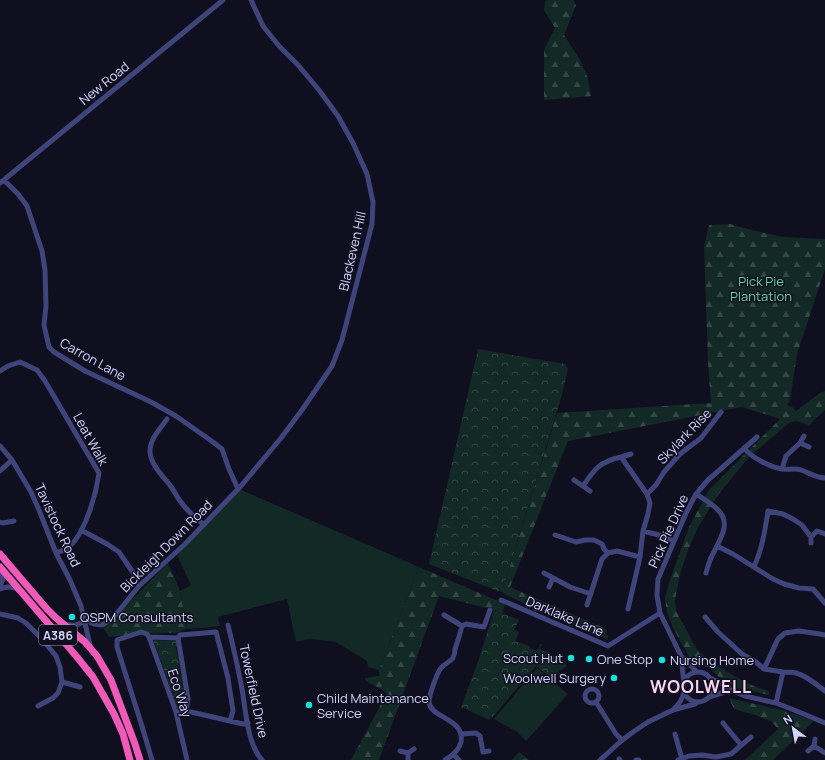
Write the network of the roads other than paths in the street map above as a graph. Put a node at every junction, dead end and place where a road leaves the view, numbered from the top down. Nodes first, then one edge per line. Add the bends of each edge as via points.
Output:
1 (223, 0) edge
2 (251, 0) edge
3 (2, 181) edge
4 (0, 371) edge
5 (721, 412) dead end
6 (167, 419) dead end
7 (804, 436) dead end
8 (757, 437) dead end
9 (800, 443) junction
10 (0, 446) edge
11 (809, 447) dead end
12 (744, 448) junction
13 (631, 454) dead end
14 (621, 457) junction
15 (12, 460) junction
16 (782, 469) junction
17 (0, 471) edge
18 (825, 478) edge
19 (574, 480) dead end
20 (583, 486) junction
21 (240, 487) junction
22 (590, 490) dead end
23 (647, 494) junction
24 (696, 494) junction
25 (0, 522) edge
26 (14, 522) dead end
27 (204, 524) junction
28 (81, 530) junction
29 (643, 531) junction
30 (825, 534) edge
31 (555, 535) dead end
32 (811, 537) junction
33 (674, 541) junction
34 (811, 543) dead end
35 (717, 546) junction
36 (56, 553) junction
37 (608, 553) junction
38 (0, 554) edge
39 (640, 557) junction
40 (754, 567) junction
41 (0, 569) edge
42 (544, 573) dead end
43 (706, 573) dead end
44 (136, 577) dead end
45 (553, 578) junction
46 (0, 586) edge
47 (550, 587) dead end
48 (0, 589) edge
49 (591, 594) junction
50 (27, 598) junction
51 (501, 600) dead end
52 (825, 603) edge
53 (587, 605) dead end
54 (628, 609) dead end
55 (490, 610) dead end
56 (660, 613) junction
57 (0, 614) edge
58 (444, 615) dead end
59 (705, 617) dead end
60 (85, 620) junction
61 (64, 624) junction
62 (228, 625) dead end
63 (462, 626) junction
64 (825, 635) edge
65 (148, 636) junction
66 (178, 638) junction
67 (93, 652) junction
68 (681, 656) junction
69 (764, 669) junction
70 (697, 672) junction
71 (783, 672) junction
72 (710, 678) junction
73 (62, 682) junction
74 (684, 683) junction
75 (80, 687) dead end
76 (733, 691) junction
77 (825, 691) edge
78 (684, 692) junction
79 (709, 697) junction
80 (596, 702) dead end
81 (698, 702) junction
82 (776, 704) junction
83 (38, 706) dead end
84 (674, 710) junction
85 (176, 712) junction
86 (186, 713) junction
87 (230, 722) junction
88 (723, 722) dead end
89 (248, 723) junction
90 (825, 723) edge
91 (461, 734) junction
92 (675, 734) dead end
93 (751, 738) dead end
94 (815, 739) dead end
95 (622, 740) junction
96 (741, 745) junction
97 (814, 746) junction
98 (414, 749) dead end
99 (400, 751) dead end
100 (490, 751) dead end
101 (808, 751) dead end
102 (408, 753) junction
103 (825, 753) edge
104 (453, 754) junction
105 (716, 758) edge
106 (680, 759) edge
107 (130, 760) edge
108 (140, 760) edge
109 (152, 760) edge
110 (187, 760) edge
111 (262, 760) edge
112 (408, 760) edge
113 (445, 760) edge
114 (459, 760) edge
115 (600, 760) edge

1 - 3 street, New Road
2 - 21 street, Blackeven Hill via 263,26 278,46 298,65 338,116 354,143 367,174 373,202 372,224 342,340 332,366 302,410
3 - 21 street, Carron Lane via 18,194 27,206 42,251 46,306 44,325 49,347 85,371 176,416 213,442 224,452 229,469
4 - 28 street, Leat Walk via 20,362 37,370 99,473 92,502
5 - 23 street, Skylark Rise via 701,438 680,454
6 - 27 street via 151,445 153,463 186,508
7 - 9 street
8 - 12 street, Pick Pie Drive
9 - 11 street
9 - 16 street via 786,456
10 - 15 street, Tavistock Road
12 - 16 street via 755,458
12 - 24 street, Pick Pie Drive
13 - 14 street
14 - 20 street via 602,464 593,471
14 - 23 street
15 - 17 street
15 - 36 street, Tavistock Road via 31,492
16 - 18 street via 802,470 812,478
19 - 20 street
20 - 22 street
21 - 27 street, Bickleigh Down Road
23 - 29 street via 650,502
24 - 33 street, Pick Pie Drive
24 - 35 street via 720,512 724,519 725,529
25 - 26 street
27 - 60 street, Bickleigh Down Road via 139,586 113,618 102,625
28 - 36 street, Leat Walk via 69,547
28 - 44 street via 119,552
29 - 33 street
29 - 39 street
30 - 32 street via 817,530
31 - 37 street via 576,542 594,540 602,544
32 - 34 street
32 - 40 street via 794,519 768,511
33 - 56 street, Pick Pie Drive via 658,579
35 - 40 street
35 - 43 street
36 - 60 street, Tavistock Road via 82,606
37 - 39 street via 617,551
37 - 49 street via 602,559
38 - 61 highway, Tavistock Road / A386 via 43,604
39 - 54 street
40 - 52 street via 784,584 813,589
41 - 46 street via 3,579
41 - 50 highway, A386
42 - 45 street
45 - 47 street
45 - 49 street
48 - 50 street via 12,587
49 - 53 street
50 - 107 highway, A386 via 93,677 123,734
51 - 56 street, Darklake Lane via 608,646
55 - 63 street via 484,627 466,624
56 - 68 street, Pick Pie Drive
57 - 73 street via 18,618 42,639 56,656
58 - 63 street
59 - 69 street via 742,654
60 - 61 street via 72,626
60 - 67 street, Tavistock Road
61 - 67 highway, Tavistock Road / A386
62 - 89 street, Towerfield Drive
63 - 91 street via 453,658 437,674 429,702 430,708 459,728
64 - 69 street via 799,631 785,633 778,640
65 - 66 street
65 - 85 street, Eco Way
65 - 109 street via 141,632 117,640 117,647
66 - 86 street via 188,699
66 - 87 street via 180,635 216,632 234,711
67 - 108 highway, Tavistock Road / A386 via 111,680
68 - 70 street, Pick Pie Drive
68 - 74 street, Pick Pie Drive
69 - 71 street
70 - 72 street
70 - 74 street via 689,675
71 - 77 street via 803,676
71 - 82 street
72 - 76 street
72 - 79 street via 713,690
73 - 75 street
73 - 83 street via 58,693
74 - 78 street
76 - 79 street
76 - 82 street
78 - 81 street via 692,701
78 - 84 street
79 - 81 street
80 - 95 street
81 - 84 street
82 - 90 street
84 - 95 street via 648,722
85 - 86 street
85 - 110 street, Eco Way
86 - 87 street
87 - 89 street
88 - 96 street
89 - 111 street, Towerfield Drive via 256,752
91 - 100 street via 476,733 480,736 483,752
91 - 104 street via 460,745
92 - 106 street
93 - 96 street
94 - 97 street
95 - 115 street
96 - 105 street via 730,754
97 - 101 street
97 - 103 street
98 - 102 street
99 - 102 street
102 - 112 street
104 - 113 street
104 - 114 street
105 - 106 street via 702,755

